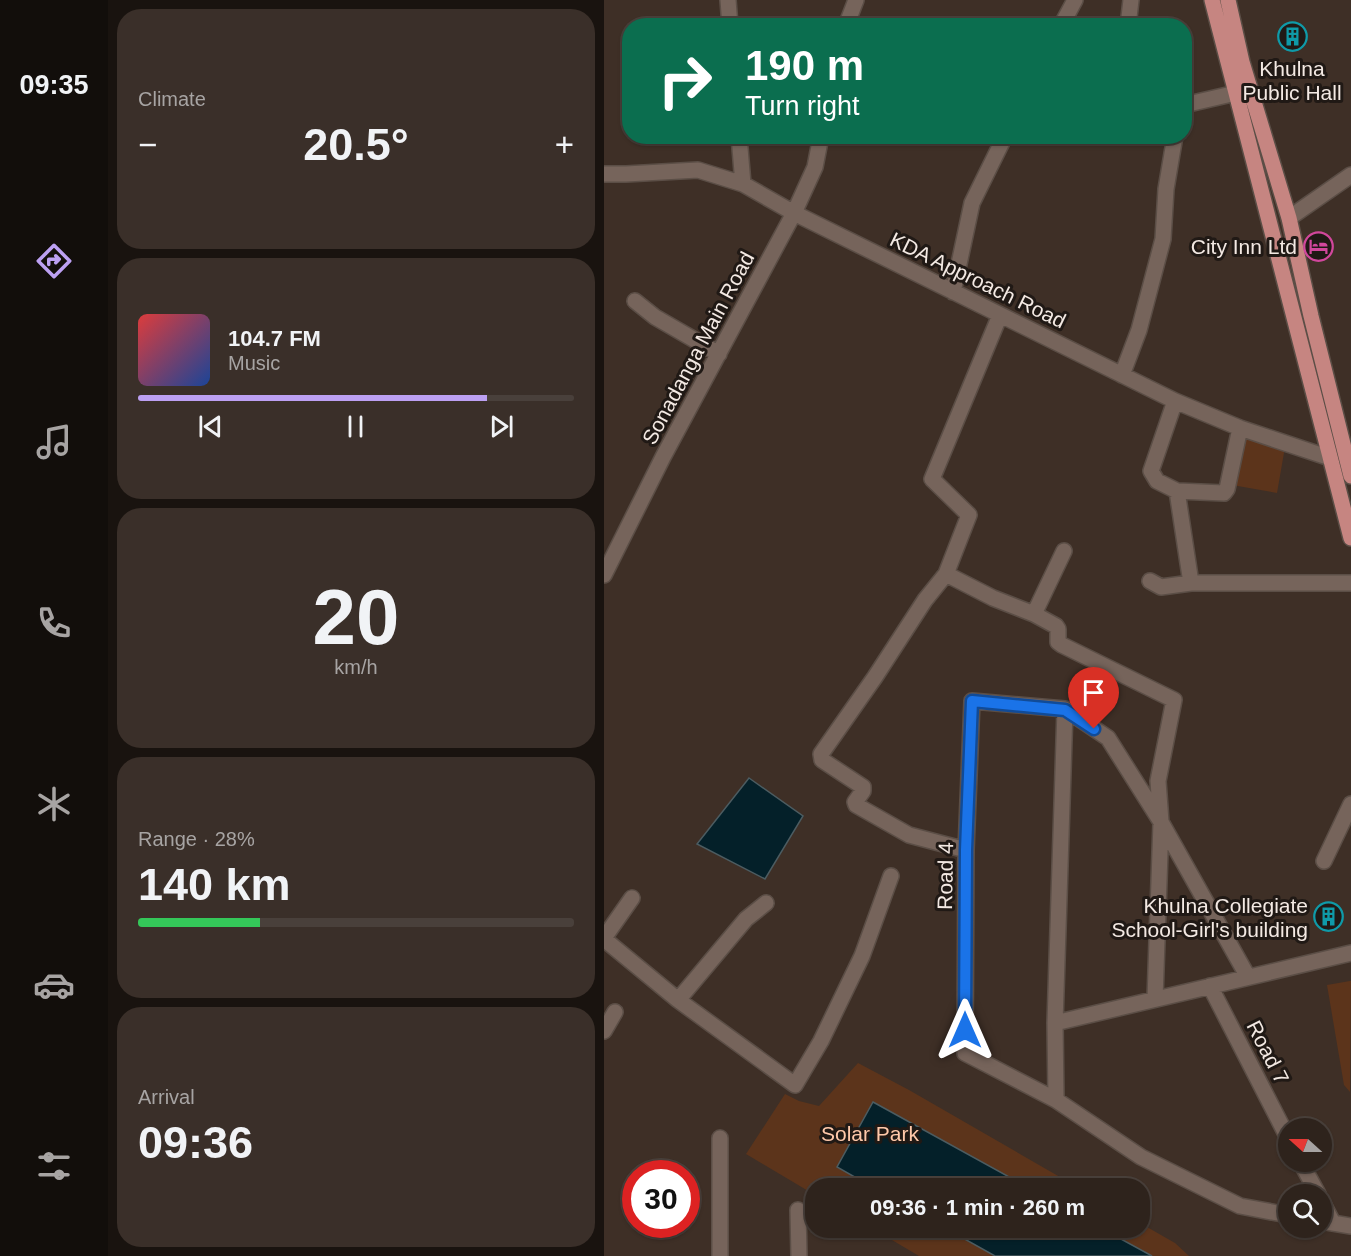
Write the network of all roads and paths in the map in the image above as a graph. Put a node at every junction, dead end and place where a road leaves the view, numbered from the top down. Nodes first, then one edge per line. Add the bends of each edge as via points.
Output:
1 (728, 0) edge
2 (856, 0) edge
3 (1075, 0) edge
4 (1131, 0) edge
5 (1212, 0) edge
6 (1228, 0) edge
7 (729, 18) edge
8 (849, 18) edge
9 (1065, 18) edge
10 (1129, 18) edge
11 (1236, 93) junction
12 (1192, 103) edge
13 (740, 144) edge
14 (819, 144) edge
15 (1001, 144) edge
16 (1174, 144) edge
17 (604, 174) edge
18 (1351, 175) edge
19 (744, 184) junction
20 (794, 213) junction
21 (1289, 218) junction
22 (953, 292) junction
23 (635, 301) dead end
24 (1000, 315) junction
25 (719, 354) junction
26 (1122, 375) junction
27 (1175, 401) junction
28 (1240, 428) junction
29 (1330, 458) junction
30 (1351, 476) edge
31 (1177, 492) junction
32 (1351, 538) edge
33 (1064, 551) dead end
34 (946, 574) junction
35 (604, 576) edge
36 (1150, 581) dead end
37 (1191, 583) junction
38 (1351, 583) edge
39 (1034, 614) junction
40 (1065, 710) junction
41 (1351, 804) edge
42 (1161, 822) junction
43 (966, 850) junction
44 (1324, 861) dead end
45 (891, 876) dead end
46 (632, 898) dead end
47 (766, 903) dead end
48 (604, 939) edge
49 (1351, 953) edge
50 (1248, 977) junction
51 (1210, 986) junction
52 (1155, 999) junction
53 (678, 1000) junction
54 (615, 1012) dead end
55 (1055, 1023) junction
56 (604, 1031) edge
57 (1056, 1100) junction
58 (1278, 1119) edge
59 (720, 1138) dead end
60 (798, 1210) dead end
61 (1278, 1213) edge
62 (1332, 1223) edge
63 (1351, 1226) edge
64 (720, 1256) edge
65 (799, 1256) edge

1 - 7 street
2 - 8 street
3 - 9 street
4 - 10 street
5 - 11 main road
6 - 21 main road via 1242,62
11 - 12 street
11 - 29 main road
13 - 19 street
14 - 20 street, Sonadanga Main Road via 815,166
15 - 22 street via 972,203
16 - 26 street via 1163,239 1139,330
17 - 19 street, KDA Approach Road via 698,170
18 - 21 street
19 - 20 street, KDA Approach Road
20 - 22 street, KDA Approach Road
20 - 25 street, Sonadanga Main Road
21 - 30 main road
22 - 24 street, KDA Approach Road
23 - 25 street
24 - 26 street, KDA Approach Road
24 - 34 street via 932,479 969,515
25 - 35 street, Sonadanga Main Road
26 - 27 street, KDA Approach Road
27 - 28 street, KDA Approach Road
27 - 31 street via 1151,471 1157,481
28 - 29 street, KDA Approach Road
28 - 31 street via 1224,493
29 - 32 main road
31 - 37 street
33 - 39 street
34 - 39 street
34 - 43 street via 821,757 863,787 856,805 909,835
36 - 37 street via 1161,587
37 - 38 street
39 - 42 street via 1056,626 1062,645 1174,700 1158,781
40 - 42 street via 1108,738
40 - 43 street, Road 4 via 972,701
40 - 55 street
41 - 44 street
42 - 50 street
42 - 52 street
43 - 57 street, Road 4 via 965,1053
45 - 53 street via 862,956 795,1085
46 - 48 street
47 - 53 street via 746,919
48 - 53 street
49 - 50 street
50 - 51 street
51 - 52 street
51 - 58 street, Road 7
52 - 55 street
54 - 56 street
55 - 57 street
57 - 61 street via 1141,1157 1240,1206
59 - 64 street
60 - 65 street
62 - 63 street

